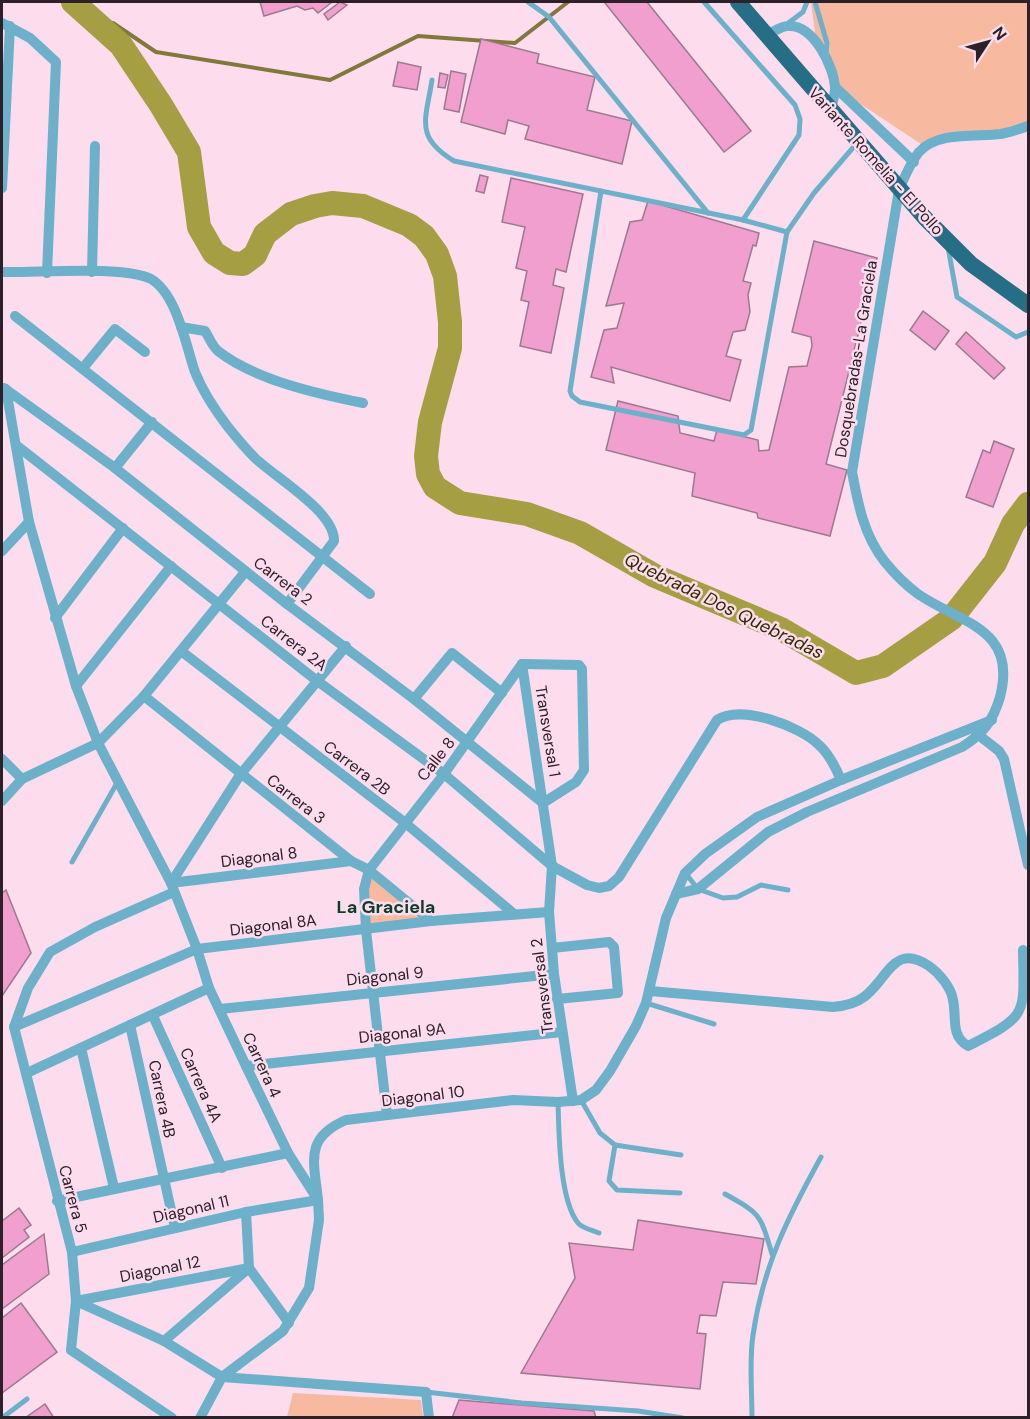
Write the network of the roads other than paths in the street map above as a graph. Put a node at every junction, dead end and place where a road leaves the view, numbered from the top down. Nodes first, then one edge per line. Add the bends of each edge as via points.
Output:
1 (528, 2) edge
2 (704, 2) edge
3 (738, 2) edge
4 (807, 2) edge
5 (815, 2) edge
6 (6, 24) edge
7 (785, 26) junction
8 (766, 35) junction
9 (826, 58) junction
10 (432, 80) dead end
11 (835, 87) junction
12 (831, 111) junction
13 (1029, 126) edge
14 (858, 142) junction
15 (95, 146) dead end
16 (914, 162) junction
17 (2, 188) edge
18 (899, 190) junction
19 (601, 191) junction
20 (708, 213) junction
21 (743, 220) junction
22 (787, 232) junction
23 (947, 240) junction
24 (92, 272) junction
25 (2, 273) edge
26 (47, 273) junction
27 (1029, 305) edge
28 (15, 316) dead end
29 (181, 327) junction
30 (1029, 332) edge
31 (145, 352) dead end
32 (83, 368) junction
33 (4, 388) edge
34 (363, 404) dead end
35 (153, 422) junction
36 (16, 444) junction
37 (116, 468) junction
38 (29, 522) junction
39 (123, 528) junction
40 (2, 551) edge
41 (323, 556) junction
42 (171, 566) junction
43 (245, 572) junction
44 (370, 594) dead end
45 (220, 603) junction
46 (287, 604) junction
47 (56, 618) junction
48 (346, 646) junction
49 (181, 651) junction
50 (522, 664) junction
51 (316, 680) junction
52 (76, 686) junction
53 (502, 693) junction
54 (144, 696) junction
55 (414, 699) junction
56 (992, 720) junction
57 (279, 728) junction
58 (970, 730) junction
59 (980, 736) junction
60 (468, 741) junction
61 (98, 743) junction
62 (2, 759) edge
63 (444, 774) junction
64 (240, 775) junction
65 (22, 779) junction
66 (841, 780) junction
67 (117, 783) junction
68 (2, 801) edge
69 (543, 803) junction
70 (404, 822) junction
71 (351, 861) junction
72 (72, 862) dead end
73 (1029, 865) edge
74 (552, 866) junction
75 (369, 870) junction
76 (685, 873) junction
77 (172, 887) junction
78 (698, 889) junction
79 (788, 890) dead end
80 (676, 894) junction
81 (549, 912) junction
82 (513, 913) junction
83 (431, 921) junction
84 (366, 930) junction
85 (552, 948) junction
86 (197, 949) junction
87 (1023, 950) dead end
88 (554, 974) junction
89 (208, 988) junction
90 (375, 991) junction
91 (650, 991) junction
92 (557, 999) junction
93 (646, 1004) junction
94 (220, 1009) junction
95 (153, 1016) junction
96 (714, 1024) dead end
97 (130, 1025) junction
98 (14, 1027) junction
99 (562, 1032) junction
100 (81, 1048) junction
101 (381, 1050) junction
102 (246, 1066) junction
103 (27, 1073) junction
104 (577, 1101) junction
105 (558, 1102) junction
106 (387, 1115) junction
107 (615, 1145) junction
108 (288, 1153) junction
109 (681, 1155) dead end
110 (820, 1157) dead end
111 (222, 1168) junction
112 (164, 1180) junction
113 (114, 1188) junction
114 (680, 1193) dead end
115 (725, 1194) dead end
116 (318, 1200) junction
117 (57, 1201) junction
118 (246, 1212) junction
119 (175, 1228) junction
120 (598, 1233) dead end
121 (72, 1252) junction
122 (772, 1256) junction
123 (249, 1268) junction
124 (76, 1301) junction
125 (289, 1323) junction
126 (164, 1341) junction
127 (222, 1377) junction
128 (426, 1392) junction
129 (27, 1399) dead end
130 (2, 1418) edge
131 (172, 1418) edge
132 (200, 1418) edge
133 (429, 1418) edge
134 (683, 1418) edge
135 (752, 1418) edge

1 - 20 lane via 549,17
2 - 21 lane via 795,105 800,119 799,135
3 - 8 highway, Variante Romelia - El Pollo
4 - 7 lane via 802,12
5 - 9 lane via 827,43
6 - 17 street
6 - 26 street via 30,38 56,62
7 - 8 street
7 - 9 street via 807,31
8 - 12 highway, Variante Romelia - El Pollo
9 - 11 street
10 - 19 lane via 425,124 428,139 443,155 454,161
11 - 12 street
11 - 16 street
12 - 14 highway, Variante Romelia - El Pollo
13 - 16 street via 1003,134 954,137 938,142 920,152
14 - 18 highway, Variante Romelia - El Pollo
14 - 22 lane
15 - 24 street
16 - 18 street, Dosquebradas-La Graciela
18 - 23 highway, Variante Romelia - El Pollo
18 - 56 street, Dosquebradas-La Graciela via 852,472 867,534 885,562 917,593 976,625 993,640 1003,673
19 - 20 lane
19 - 22 lane via 570,391 580,402 749,433
20 - 21 lane
21 - 22 lane
23 - 27 highway, Variante Romelia - El Pollo via 986,276
23 - 30 lane via 957,297 1016,337
24 - 26 street
24 - 29 street via 124,271 154,281
25 - 26 street
28 - 32 street
29 - 34 street via 205,331 216,350 245,366 315,393
29 - 41 street via 196,373 217,412 254,457 324,517 335,533
31 - 32 street via 115,329
32 - 35 street
33 - 36 street, Carrera 4
33 - 37 street, Carrera 2
35 - 37 street
35 - 41 street
36 - 38 street, Carrera 4
36 - 39 street, Carrera 2A
37 - 43 street, Carrera 2
38 - 40 street
38 - 47 street, Carrera 4
39 - 42 street, Carrera 2A
39 - 47 street
41 - 44 street
41 - 46 street
42 - 45 street, Carrera 2A
42 - 52 street
43 - 45 street
43 - 46 street, Carrera 2
45 - 49 street
45 - 51 street, Carrera 2A
46 - 48 street, Carrera 2
47 - 52 street, Carrera 4
48 - 51 street
48 - 55 street, Carrera 2
49 - 54 street
49 - 57 street, Carrera 2B
50 - 53 street, Calle 8
50 - 69 street, Transversal 1
50 - 69 street via 579,665 582,669 584,770 576,782
51 - 57 street
51 - 63 street, Carrera 2A
52 - 61 street, Carrera 4
53 - 55 street via 452,653
53 - 60 street, Calle 8
54 - 61 street
54 - 64 street, Carrera 3
55 - 60 street, Carrera 2
56 - 58 street
56 - 59 street, Dosquebradas-La Graciela
57 - 64 street
57 - 70 street, Carrera 2B
58 - 59 street
58 - 66 street
59 - 73 street via 1004,759
59 - 78 street, Dosquebradas-La Graciela via 768,832
60 - 63 street, Calle 8
60 - 69 street, Carrera 2
61 - 65 street
61 - 67 street, Carrera 4
62 - 65 street
63 - 70 street, Calle 8
63 - 74 street, Carrera 2A
64 - 71 street, Carrera 3
64 - 77 street
65 - 68 street
66 - 74 street, Carrera 2A via 820,746 802,731 750,716 726,714 717,720 629,861 609,886 587,885
66 - 76 street via 757,817
67 - 72 lane
67 - 77 street, Carrera 4
69 - 74 street, Transversal 1
70 - 75 street, Calle 8
70 - 82 street, Carrera 2B
71 - 75 street, Carrera 3
71 - 77 street, Diagonal 8
74 - 81 street, Transversal 2
75 - 83 street, Carrera 3
75 - 84 street via 364,889
76 - 78 lane
76 - 80 street
77 - 86 street, Carrera 4
77 - 98 street, Diagonal 8 via 50,952 28,988
78 - 79 lane via 731,899 755,886
78 - 80 street, Dosquebradas-La Graciela
80 - 91 street via 666,918
81 - 82 street, Diagonal 8A
81 - 85 street, Transversal 2
82 - 83 street, Diagonal 8A
83 - 84 street, Diagonal 8A
84 - 86 street, Diagonal 8A
84 - 90 street
85 - 88 street, Transversal 2
85 - 92 street via 613,943 618,993
86 - 89 street, Carrera 4
86 - 98 street, Diagonal 8A
87 - 91 street via 1021,1012 1013,1021 968,1046 956,1032 953,998 938,972 916,958 902,959 893,965 864,996 848,1005 833,1007
88 - 90 street, Diagonal 9
88 - 92 street, Transversal 2
89 - 94 street, Carrera 4
89 - 95 street
90 - 94 street, Diagonal 9
90 - 101 street
91 - 93 street
92 - 99 street, Transversal 2
93 - 96 lane
93 - 104 street via 610,1071 596,1089
94 - 102 street, Carrera 4
95 - 97 street
95 - 111 street, Carrera 4A
97 - 100 street
97 - 112 street, Carrera 4B
98 - 103 street, Carrera 5
99 - 101 street, Diagonal 9A
99 - 104 street, Transversal 2
100 - 103 street
100 - 113 street
101 - 102 street, Diagonal 9A
101 - 106 street
102 - 108 street, Carrera 4
103 - 117 street, Carrera 5
104 - 105 street, Diagonal 10
104 - 107 lane via 600,1133
105 - 106 street, Diagonal 10 via 513,1100
105 - 120 lane via 560,1158 570,1210 579,1225
106 - 116 street, Diagonal 10 via 346,1120 318,1138 313,1149
107 - 109 lane
107 - 114 lane via 609,1181 616,1190
108 - 111 street
108 - 116 street, Carrera 4
110 - 122 lane
111 - 112 street
112 - 113 street
112 - 119 street, Carrera 4B
113 - 117 street
115 - 122 lane via 754,1210
116 - 118 street, Diagonal 11
116 - 125 street via 320,1220 309,1288
117 - 121 street, Carrera 5
118 - 119 street, Diagonal 11
118 - 123 street
119 - 121 street, Diagonal 11
121 - 124 street, Carrera 5
122 - 135 lane via 752,1337
123 - 124 street, Diagonal 12
123 - 125 street
123 - 126 street
124 - 126 street
124 - 131 street, Carrera 5 via 71,1350
125 - 127 street via 273,1341
126 - 127 street
127 - 128 street
127 - 132 street
128 - 133 street
128 - 134 lane
129 - 130 lane

